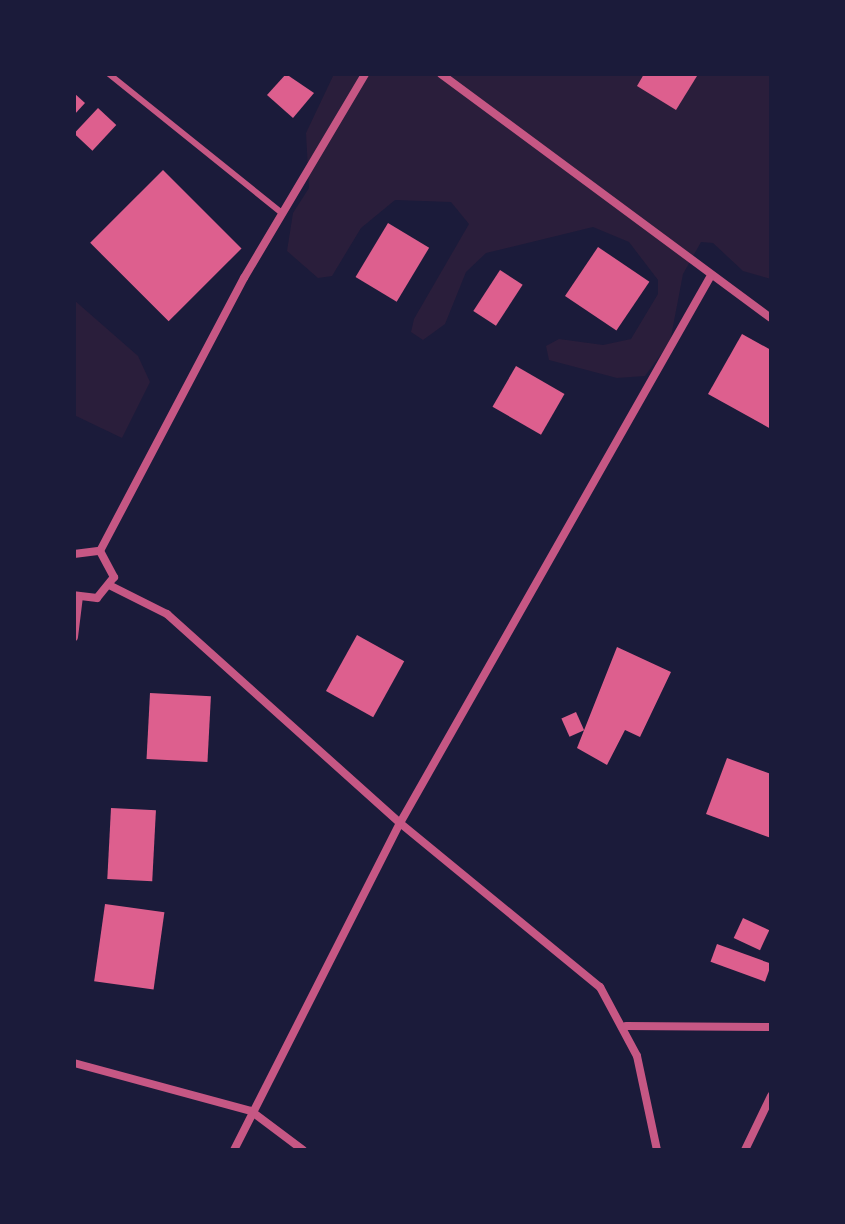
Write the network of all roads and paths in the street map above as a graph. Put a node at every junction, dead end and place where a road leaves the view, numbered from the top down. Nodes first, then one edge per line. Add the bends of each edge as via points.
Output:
1 (109, 74) edge
2 (365, 74) edge
3 (441, 74) edge
4 (282, 213) junction
5 (710, 277) junction
6 (771, 318) edge
7 (100, 551) junction
8 (74, 554) edge
9 (111, 586) junction
10 (76, 597) edge
11 (74, 637) edge
12 (400, 823) junction
13 (626, 1026) junction
14 (771, 1027) edge
15 (74, 1063) edge
16 (771, 1096) edge
17 (251, 1111) junction
18 (234, 1150) edge
19 (303, 1150) edge
20 (657, 1150) edge
21 (745, 1150) edge

1 - 4 lane
2 - 4 street
3 - 5 street
4 - 7 street
5 - 6 street
5 - 12 street
7 - 8 street
7 - 9 street via 113,567
9 - 10 street via 97,598
9 - 12 street via 167,614
10 - 11 street
12 - 13 street via 568,957 600,987
12 - 17 street
13 - 14 street
13 - 20 street
15 - 17 street
16 - 21 street
17 - 18 street
17 - 19 street

